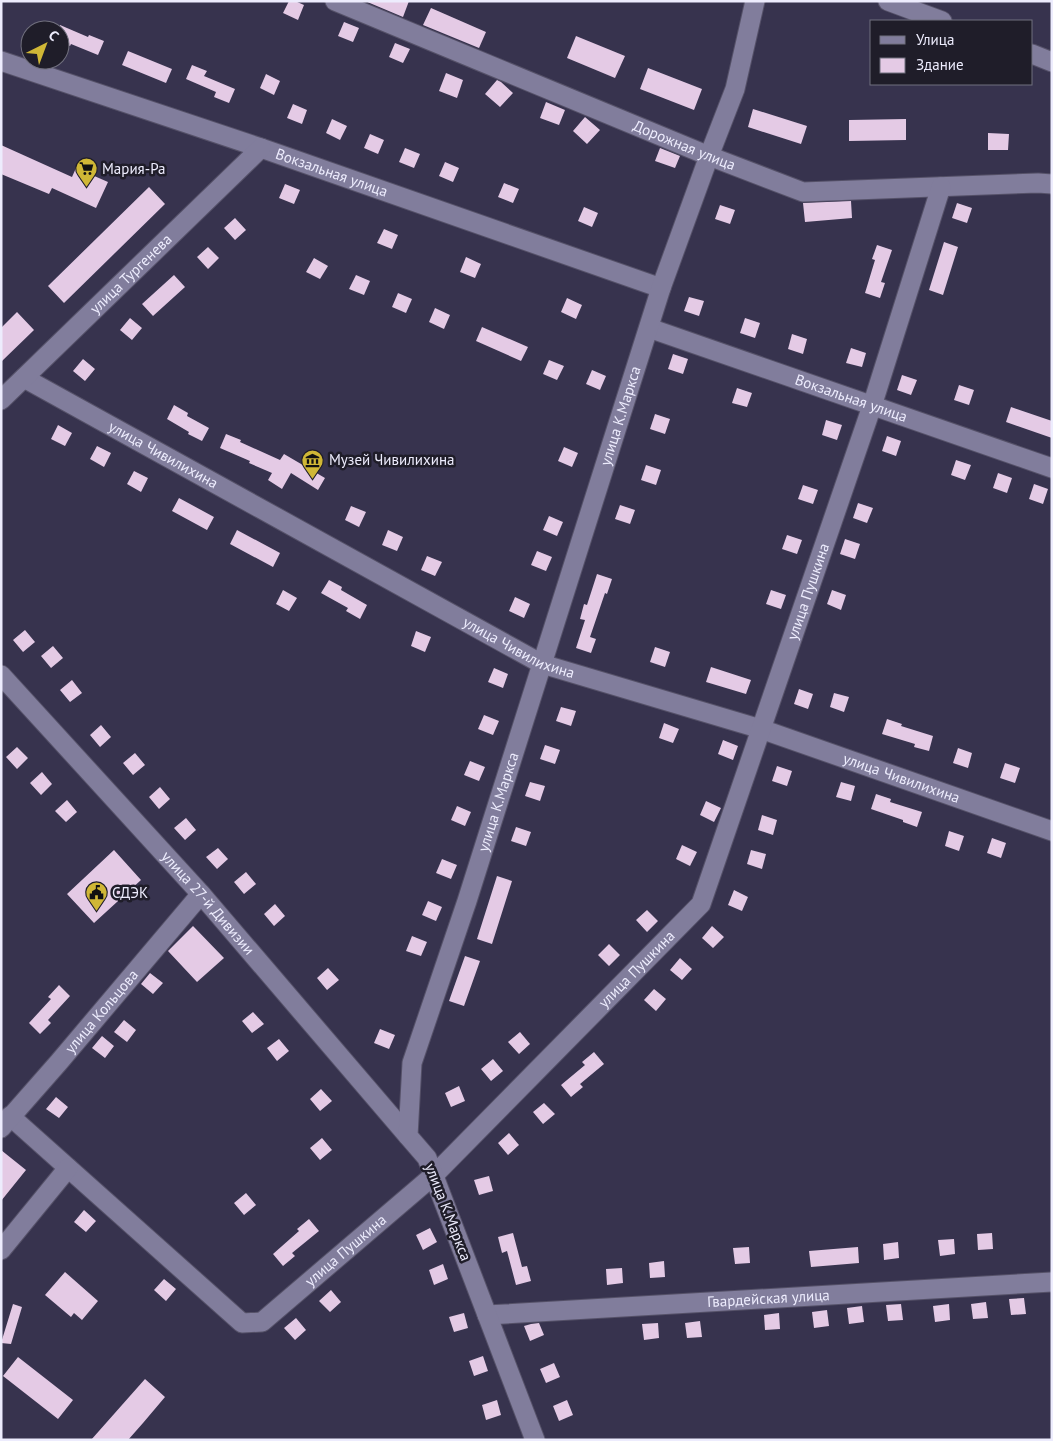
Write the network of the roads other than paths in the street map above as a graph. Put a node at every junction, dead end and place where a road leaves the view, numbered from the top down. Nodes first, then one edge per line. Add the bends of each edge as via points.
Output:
1 (335, 1) edge
2 (755, 1) edge
3 (888, 1) edge
4 (939, 20) edge
5 (1033, 54) edge
6 (1, 61) edge
7 (1052, 62) edge
8 (261, 148) junction
9 (709, 156) junction
10 (1052, 184) edge
11 (941, 187) junction
12 (661, 288) junction
13 (649, 328) junction
14 (24, 378) junction
15 (1, 400) edge
16 (872, 406) junction
17 (1052, 468) edge
18 (542, 664) junction
19 (1, 675) edge
20 (761, 729) junction
21 (1052, 831) edge
22 (201, 894) junction
23 (6, 1122) edge
24 (408, 1136) junction
25 (68, 1168) junction
26 (434, 1175) junction
27 (1, 1250) edge
28 (1052, 1282) edge
29 (487, 1315) junction
30 (536, 1440) edge

1 - 9 street, Дорожная улица
2 - 9 street, улица К.Маркса via 735,89
3 - 4 street
5 - 7 street
6 - 8 street, Вокзальная улица
8 - 12 street, Вокзальная улица
8 - 14 street, улица Тургенева
9 - 11 street, Дорожная улица via 803,192
9 - 12 street, улица К.Маркса
10 - 11 street, Дорожная улица
11 - 16 street, улица Пушкина
12 - 13 street, улица К.Маркса
13 - 16 street, Вокзальная улица
13 - 18 street, улица К.Маркса
14 - 15 street, улица Тургенева
14 - 18 street, улица Чивилихина
16 - 17 street, Вокзальная улица
16 - 20 street, улица Пушкина
18 - 20 street, улица Чивилихина
18 - 24 street, улица К.Маркса via 412,1063
19 - 22 street, улица 27-й Дивизии
20 - 21 street, улица Чивилихина
20 - 26 street, улица Пушкина via 701,904
22 - 23 street, улица Кольцова
22 - 24 street, улица 27-й Дивизии
23 - 25 street, улица Пушкина
24 - 26 street, улица К.Маркса via 427,1158
25 - 26 street, улица Пушкина via 242,1323 262,1322
25 - 27 street
26 - 29 street, улица К.Маркса
28 - 29 street, Гвардейская улица
29 - 30 street, улица К.Маркса

